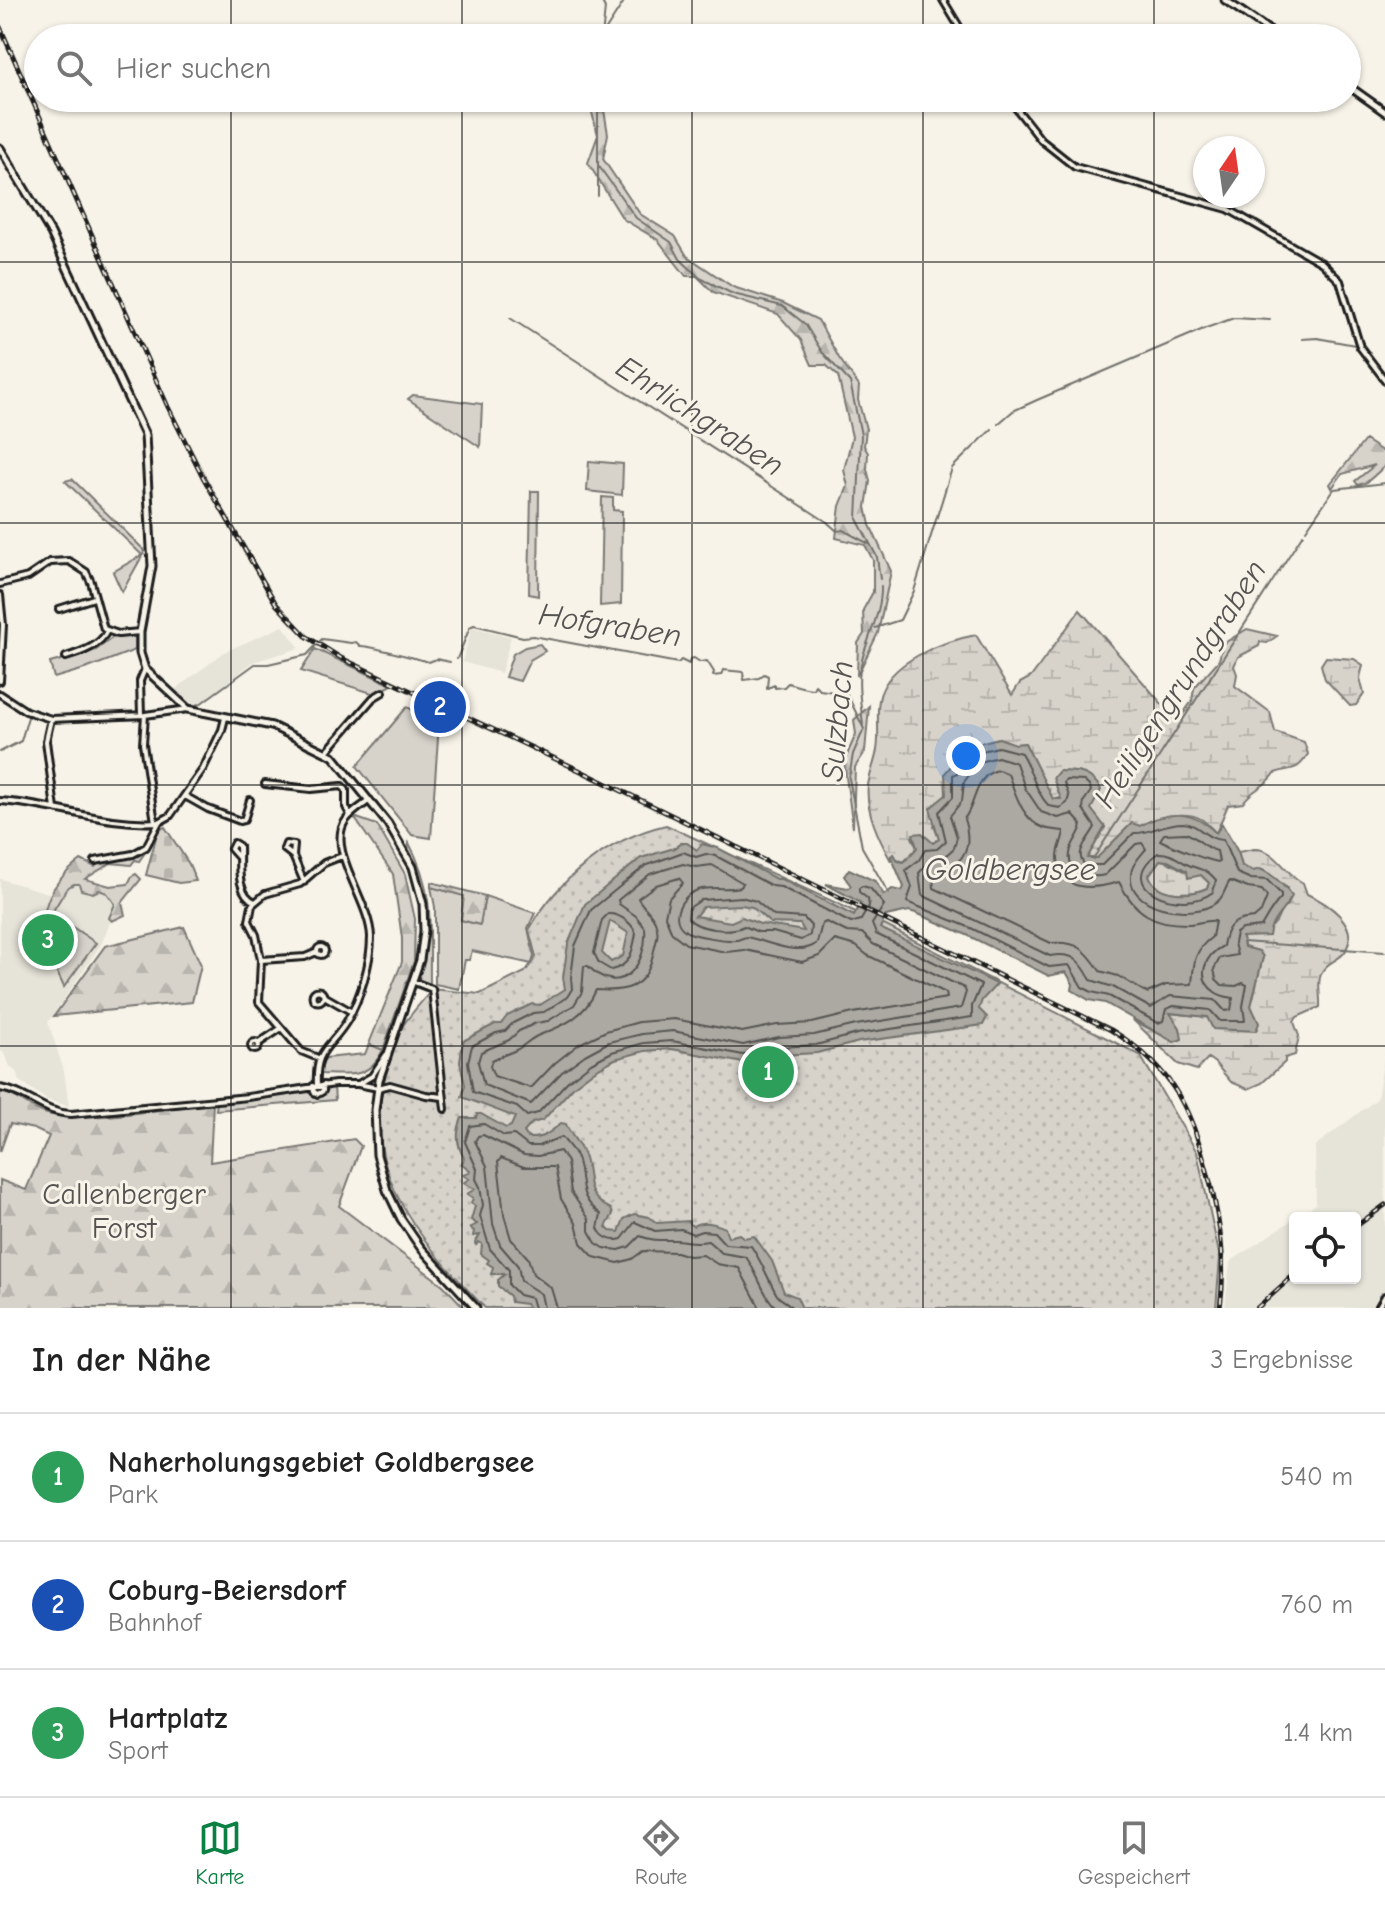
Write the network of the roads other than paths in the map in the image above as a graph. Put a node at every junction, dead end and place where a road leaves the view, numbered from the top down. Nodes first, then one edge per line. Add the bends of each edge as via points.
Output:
1 (943, 0) edge
2 (1225, 0) edge
3 (958, 24) edge
4 (1260, 24) edge
5 (1361, 95) edge
6 (1018, 112) edge
7 (1385, 112) edge
8 (0, 148) edge
9 (1385, 380) edge
10 (0, 584) edge
11 (0, 595) edge
12 (94, 598) junction
13 (59, 609) dead end
14 (107, 631) junction
15 (140, 632) junction
16 (66, 657) dead end
17 (145, 669) junction
18 (0, 681) edge
19 (383, 692) dead end
20 (0, 694) edge
21 (188, 709) junction
22 (143, 715) junction
23 (225, 718) junction
24 (51, 719) junction
25 (327, 751) junction
26 (265, 784) dead end
27 (185, 796) junction
28 (250, 800) dead end
29 (370, 800) junction
30 (0, 801) edge
31 (55, 809) junction
32 (350, 815) junction
33 (157, 822) junction
34 (293, 856) dead end
35 (342, 856) junction
36 (239, 858) dead end
37 (95, 861) dead end
38 (304, 882) junction
39 (255, 902) junction
40 (317, 952) dead end
41 (261, 960) junction
42 (414, 982) junction
43 (324, 996) dead end
44 (352, 1012) junction
45 (280, 1029) junction
46 (259, 1043) dead end
47 (387, 1054) junction
48 (318, 1058) junction
49 (365, 1081) junction
50 (358, 1084) junction
51 (378, 1084) junction
52 (318, 1085) junction
53 (0, 1088) edge
54 (443, 1097) junction
55 (445, 1109) dead end
56 (1385, 1296) edge
57 (476, 1308) edge
58 (1378, 1308) edge

1 - 3 street
2 - 4 street
5 - 7 street
6 - 9 street via 1063,160 1090,173 1237,213 1332,270 1365,355
8 - 15 street via 51,233 145,435 152,566
10 - 12 street via 28,577 50,562 69,561 86,572
11 - 18 street
12 - 13 street
12 - 14 street
14 - 15 street
14 - 16 street via 102,641
15 - 17 street
17 - 21 street
17 - 22 street via 140,681
19 - 25 street
20 - 24 street
21 - 22 street
21 - 23 street
22 - 24 street
22 - 33 street
23 - 25 street via 272,726
23 - 27 street
24 - 31 street via 46,741
25 - 29 street
26 - 32 street via 342,786
27 - 28 street via 240,821
27 - 33 street via 170,816
29 - 32 street
29 - 42 street via 413,867 423,904 424,931
30 - 31 street
31 - 33 street via 130,824
32 - 35 street via 339,839
33 - 37 street via 146,847
34 - 38 street
35 - 38 street via 324,863
35 - 44 street via 365,906 371,938
36 - 39 street via 242,888
38 - 39 street
39 - 41 street via 249,921
40 - 41 street
41 - 45 street via 259,1002
42 - 47 street
42 - 54 street via 432,989
43 - 44 street
44 - 48 street
45 - 46 street
45 - 48 street via 303,1053
47 - 49 street
47 - 51 street
48 - 52 street
49 - 50 street
49 - 51 street
50 - 51 street
50 - 52 street
51 - 54 street
51 - 57 street via 377,1155 393,1204 421,1248
52 - 53 street via 71,1114 52,1112 23,1094
54 - 55 street
56 - 58 street

